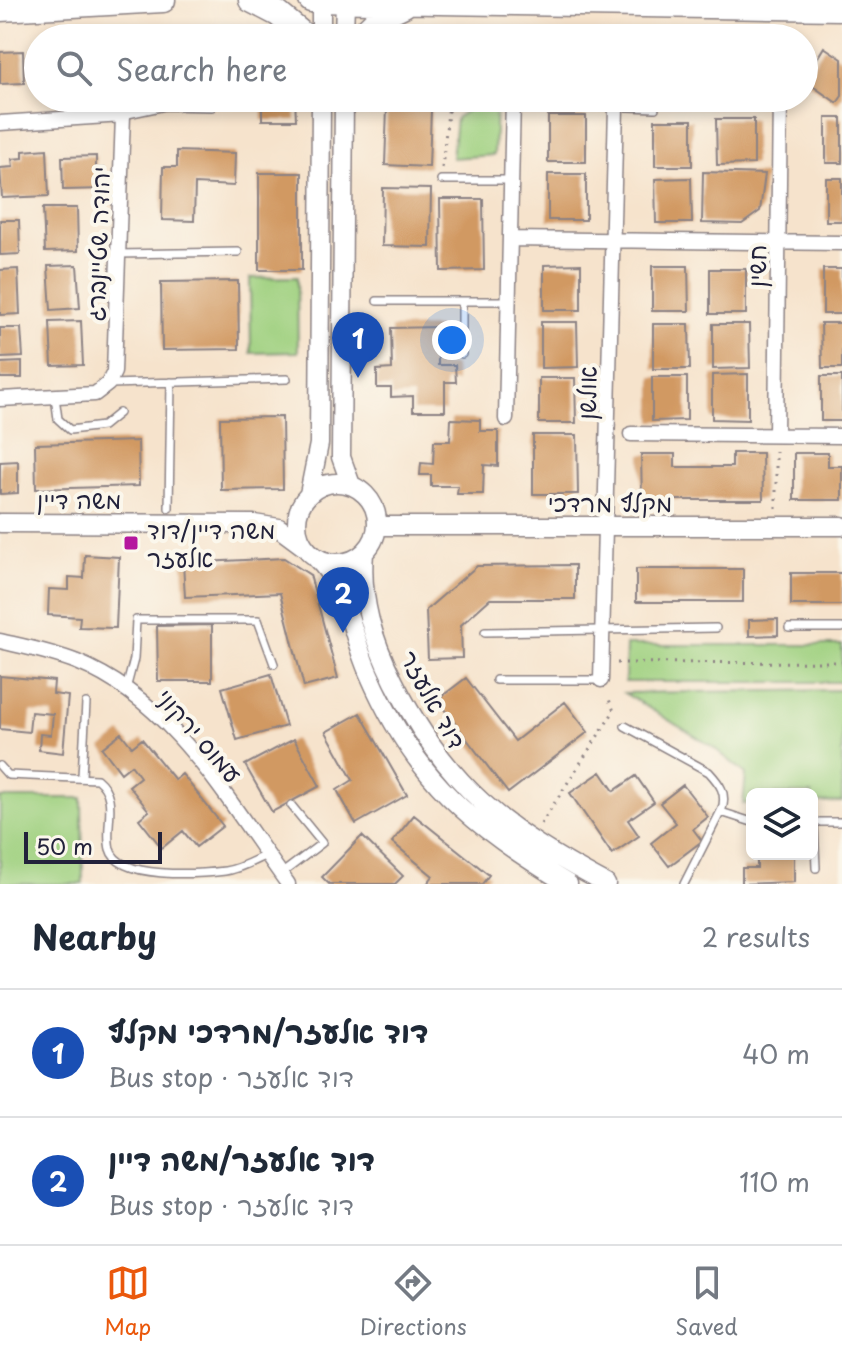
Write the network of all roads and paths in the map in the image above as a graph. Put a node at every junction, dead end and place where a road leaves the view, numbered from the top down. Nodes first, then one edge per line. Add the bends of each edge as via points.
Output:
1 (163, 0) edge
2 (251, 0) edge
3 (311, 0) edge
4 (333, 0) edge
5 (406, 4) junction
6 (842, 8) edge
7 (0, 9) edge
8 (290, 24) edge
9 (325, 24) edge
10 (340, 24) edge
11 (373, 24) edge
12 (137, 112) edge
13 (321, 112) edge
14 (344, 112) edge
15 (448, 112) edge
16 (513, 112) edge
17 (616, 112) edge
18 (780, 112) edge
19 (123, 115) junction
20 (0, 123) edge
21 (441, 180) joint
22 (511, 180) junction
23 (510, 239) junction
24 (612, 240) junction
25 (779, 242) junction
26 (842, 243) edge
27 (238, 252) dead end
28 (118, 254) junction
29 (377, 301) dead end
30 (462, 301) junction
31 (509, 301) junction
32 (462, 354) dead end
33 (287, 379) dead end
34 (171, 382) junction
35 (108, 384) junction
36 (55, 397) junction
37 (0, 399) edge
38 (119, 413) dead end
39 (506, 419) dead end
40 (631, 434) dead end
41 (776, 435) junction
42 (842, 436) edge
43 (351, 485) junction
44 (305, 499) junction
45 (169, 508) dead end
46 (0, 523) edge
47 (254, 524) junction
48 (605, 525) junction
49 (377, 526) junction
50 (842, 526) edge
51 (776, 527) junction
52 (311, 553) junction
53 (364, 553) junction
54 (716, 628) dead end
55 (789, 628) dead end
56 (842, 628) edge
57 (602, 630) junction
58 (485, 632) dead end
59 (0, 641) edge
60 (842, 662) edge
61 (601, 663) junction
62 (274, 664) dead end
63 (496, 680) dead end
64 (601, 680) junction
65 (126, 689) junction
66 (86, 703) dead end
67 (625, 726) dead end
68 (0, 766) edge
69 (82, 776) junction
70 (291, 805) dead end
71 (721, 812) junction
72 (746, 820) edge
73 (818, 822) edge
74 (842, 822) edge
75 (531, 839) junction
76 (267, 854) junction
77 (815, 860) edge
78 (816, 868) dead end
79 (285, 879) edge
80 (568, 884) edge
81 (606, 884) edge
82 (684, 884) edge

1 - 7 main road
2 - 8 main road
3 - 4 main road
4 - 5 main road
4 - 9 street
4 - 10 street
5 - 6 main road
5 - 11 main road
12 - 19 lane
13 - 44 street via 319,444
14 - 43 street via 341,457
15 - 21 path
16 - 22 street
17 - 24 street, אולשן
18 - 25 street, חשין
19 - 20 street
19 - 28 street, יהודה שטיינברג
21 - 22 lane
22 - 23 street
23 - 24 street
23 - 31 street
24 - 25 street
24 - 48 street, אולשן
25 - 26 street
25 - 41 street, חשין
27 - 28 lane
28 - 35 street, יהודה שטיינברג via 114,372
29 - 30 lane
30 - 31 lane
30 - 32 lane
31 - 39 street
33 - 34 lane
34 - 35 lane
34 - 45 lane
35 - 36 street via 95,394
36 - 37 street
36 - 38 lane via 58,419 70,430 103,426
40 - 41 street
41 - 42 street
41 - 51 path
43 - 44 street via 329,484
43 - 49 street via 371,501
44 - 47 street, משה דיין
44 - 52 street via 297,527
46 - 47 street, משה דיין
47 - 52 street, משה דיין via 279,528
48 - 49 street, מקלף מרדכי
48 - 51 street, מקלף מרדכי
48 - 57 street, אולשן
49 - 53 street
50 - 51 street, מקלף מרדכי
52 - 53 street via 341,563
52 - 80 street, דוד אלעזר via 333,574 369,674 429,777 485,831
53 - 75 street, דוד אלעזר via 365,608 386,667 423,737 462,786
54 - 57 lane
55 - 56 lane
57 - 58 lane
57 - 61 street, אולשן
59 - 65 street, עמוס ירקוני via 79,663
60 - 61 path
61 - 64 street, אולשן
62 - 65 lane via 258,620 136,620
63 - 64 lane
64 - 75 path via 614,711
65 - 76 street, עמוס ירקוני via 198,760
66 - 69 lane
67 - 71 lane via 709,772 725,799
68 - 69 lane via 8,775
69 - 76 lane via 106,787 110,848 124,867 227,871
70 - 79 lane via 322,843
71 - 72 lane
71 - 82 lane
73 - 74 lane
75 - 81 street, דוד אלעזר
76 - 79 street, עמוס ירקוני
77 - 78 lane

